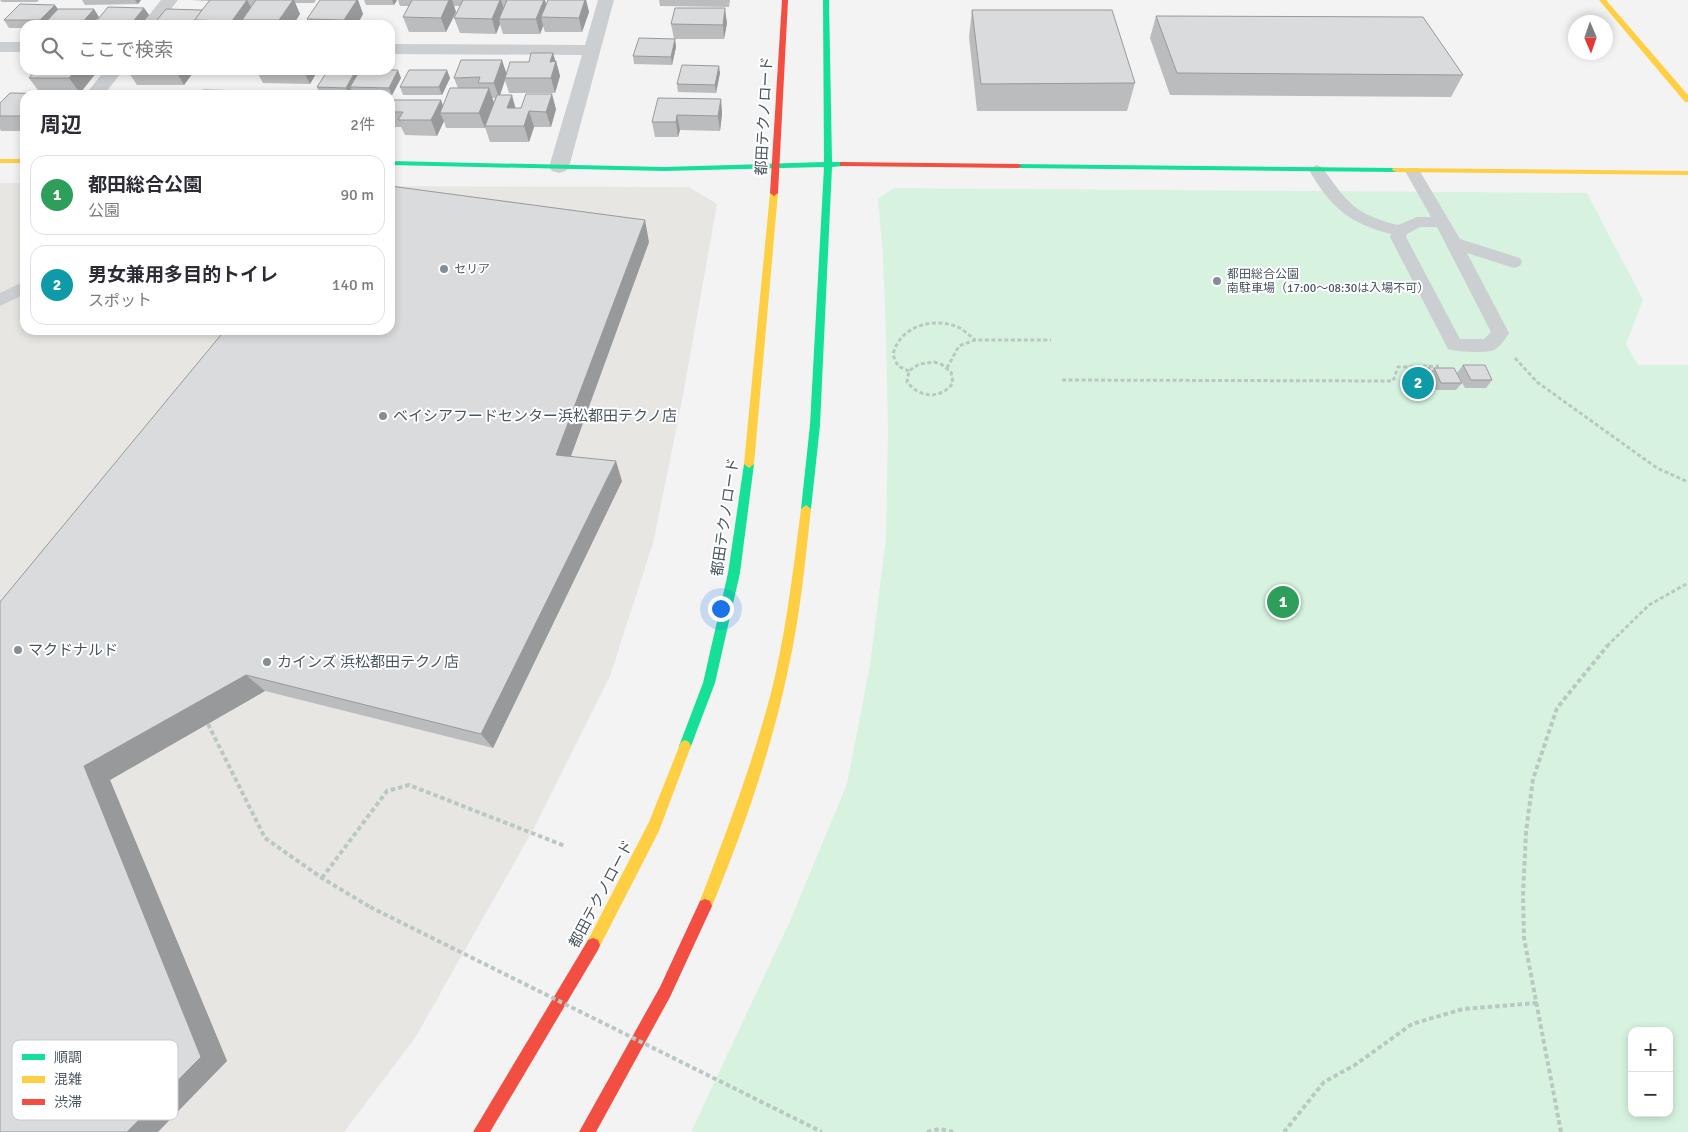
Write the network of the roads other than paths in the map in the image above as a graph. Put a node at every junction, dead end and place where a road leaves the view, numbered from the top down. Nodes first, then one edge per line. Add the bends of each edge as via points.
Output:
1 (170, 0) edge
2 (606, 0) edge
3 (785, 0) edge
4 (826, 0) edge
5 (1602, 0) edge
6 (154, 20) edge
7 (0, 47) edge
8 (20, 47) edge
9 (395, 49) edge
10 (592, 50) junction
11 (110, 75) edge
12 (98, 90) edge
13 (1688, 100) edge
14 (0, 161) edge
15 (20, 161) edge
16 (395, 163) edge
17 (828, 164) junction
18 (559, 167) junction
19 (776, 168) junction
20 (1317, 170) junction
21 (1413, 171) junction
22 (1688, 173) edge
23 (1441, 222) junction
24 (1400, 231) junction
25 (1454, 243) junction
26 (1514, 262) dead end
27 (20, 280) edge
28 (12, 294) edge
29 (481, 1132) edge
30 (587, 1132) edge

1 - 6 street
2 - 10 street
3 - 19 street, 都田テクノロード
4 - 17 street
5 - 13 street
7 - 8 street
9 - 10 street
10 - 18 street
11 - 12 street
14 - 15 street
16 - 18 street
17 - 19 street
17 - 20 street
17 - 30 street via 814,425 798,582 777,692 741,813 698,925 665,992
18 - 19 street
19 - 29 street, 都田テクノロード via 747,488 734,573 709,683 654,826 607,920
20 - 21 street
20 - 24 lane via 1328,191 1346,210 1377,226
21 - 22 street
21 - 23 lane
23 - 24 lane via 1417,222
23 - 25 lane
24 - 25 lane via 1398,237 1454,345 1489,345 1500,334
25 - 26 lane
27 - 28 lane

